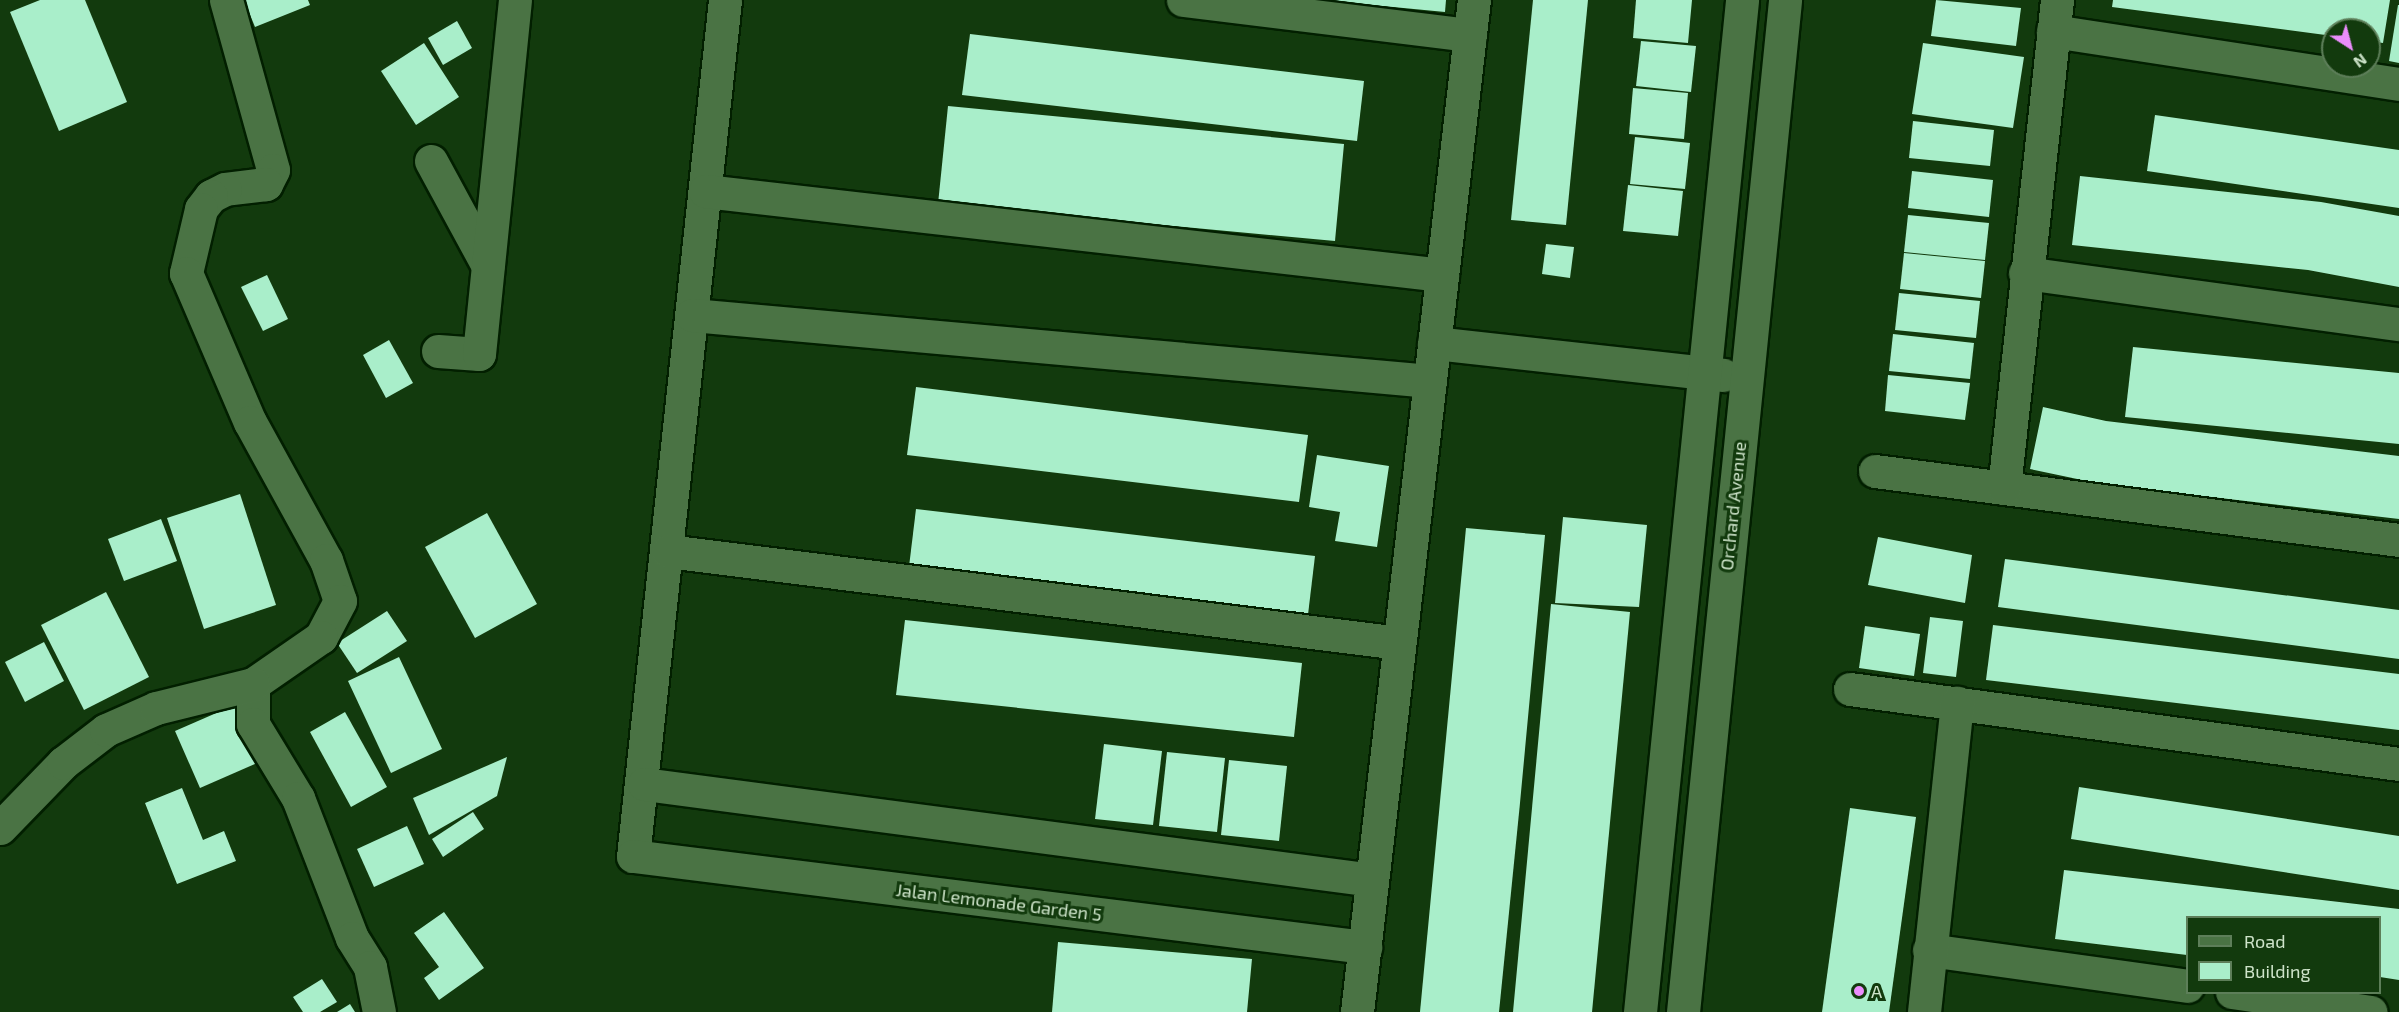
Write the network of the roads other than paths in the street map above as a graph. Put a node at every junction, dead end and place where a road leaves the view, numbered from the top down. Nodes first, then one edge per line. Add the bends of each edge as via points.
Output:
1 (226, 0) edge
2 (515, 0) edge
3 (725, 0) edge
4 (1184, 0) edge
5 (1474, 0) edge
6 (1742, 0) edge
7 (1785, 0) edge
8 (2055, 16) edge
9 (1470, 35) junction
10 (2399, 84) edge
11 (431, 160) dead end
12 (705, 191) junction
13 (488, 266) junction
14 (2025, 273) junction
15 (1442, 275) junction
16 (692, 315) junction
17 (2399, 324) edge
18 (1434, 343) junction
19 (438, 351) dead end
20 (1702, 374) junction
21 (1746, 377) junction
22 (1430, 381) junction
23 (1875, 471) dead end
24 (2004, 488) junction
25 (2399, 540) edge
26 (668, 551) junction
27 (1399, 643) junction
28 (253, 684) junction
29 (1850, 689) dead end
30 (1957, 703) junction
31 (2399, 764) edge
32 (645, 784) junction
33 (0, 828) edge
34 (1372, 880) junction
35 (1365, 947) junction
36 (1929, 950) junction
37 (2186, 986) edge
38 (2239, 994) edge
39 (1932, 1011) edge
40 (379, 1012) edge
41 (1357, 1012) edge
42 (1640, 1012) edge
43 (1683, 1012) edge
44 (2371, 1012) edge

1 - 28 street via 273,170 267,184 225,189 211,196 201,209 186,273 250,423 326,560 340,601 321,637
2 - 13 street
3 - 12 street
4 - 9 street
5 - 9 street
6 - 20 street
7 - 21 street, Orchard Avenue
8 - 10 street
8 - 14 street
9 - 15 street
11 - 13 street
12 - 15 street
12 - 16 street
13 - 19 street via 479,354
14 - 17 street
14 - 24 street
15 - 18 street
16 - 22 street
16 - 26 street
18 - 20 street via 1600,358
18 - 22 street
20 - 21 street
20 - 42 street
21 - 43 street, Orchard Avenue
22 - 27 street
23 - 24 street
24 - 25 street
26 - 27 street
26 - 32 street
27 - 34 street
28 - 33 street via 156,708 106,730 63,763
28 - 40 street via 253,724 298,798 352,938 370,967
29 - 30 street
30 - 31 street
30 - 36 street
32 - 34 street
32 - 35 street, Jalan Lemonade Garden 5 via 633,856
34 - 35 street
35 - 41 street
36 - 37 street
36 - 39 street
38 - 44 street

